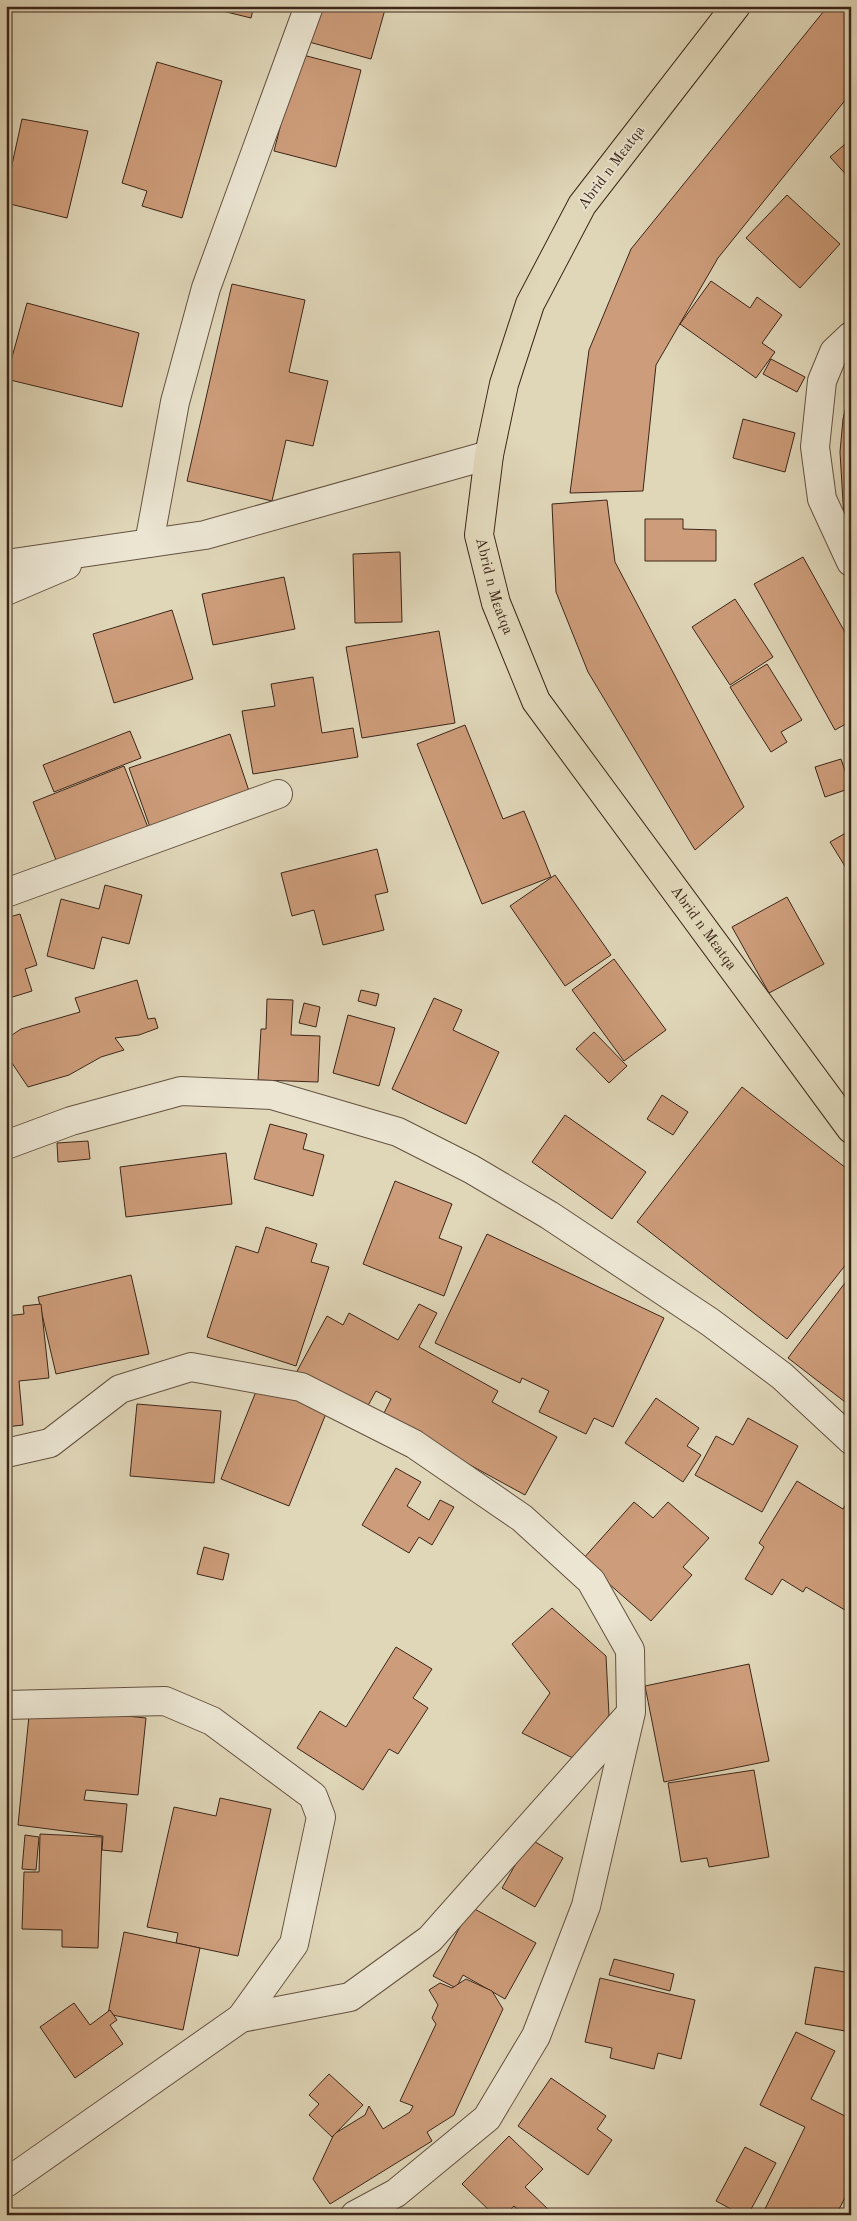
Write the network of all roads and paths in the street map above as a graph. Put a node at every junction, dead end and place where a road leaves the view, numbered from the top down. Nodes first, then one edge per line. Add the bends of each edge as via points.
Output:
1 (309, 6) edge
2 (736, 6) edge
3 (851, 336) edge
4 (489, 455) junction
5 (149, 543) junction
6 (100, 550) junction
7 (851, 562) edge
8 (6, 564) edge
9 (6, 591) edge
10 (278, 794) dead end
11 (6, 893) edge
12 (851, 1129) edge
13 (6, 1145) edge
14 (851, 1440) edge
15 (6, 1453) edge
16 (6, 1705) edge
17 (631, 1712) junction
18 (241, 2018) junction
19 (6, 2183) edge
20 (355, 2215) edge

1 - 5 street via 206,288 175,402
2 - 4 main road, Abrid n Mɛatqa via 582,205 530,304 504,384
3 - 7 street via 834,352 822,381 815,447 822,499
4 - 5 street via 205,535
4 - 12 main road, Abrid n Mɛatqa via 480,535 496,603 536,701
5 - 6 street
6 - 8 street
6 - 9 street
10 - 11 street
13 - 14 street via 71,1120 181,1091 272,1095 398,1132 471,1169 549,1215 710,1322 782,1376
15 - 17 street via 50,1443 120,1389 191,1367 301,1387 414,1444 522,1518 591,1581 630,1650
16 - 18 street via 165,1701 212,1721 314,1796 321,1817 294,1944
17 - 18 street via 430,1939 350,1997
17 - 20 street via 586,1906 536,2036 487,2118 396,2193
18 - 19 street

